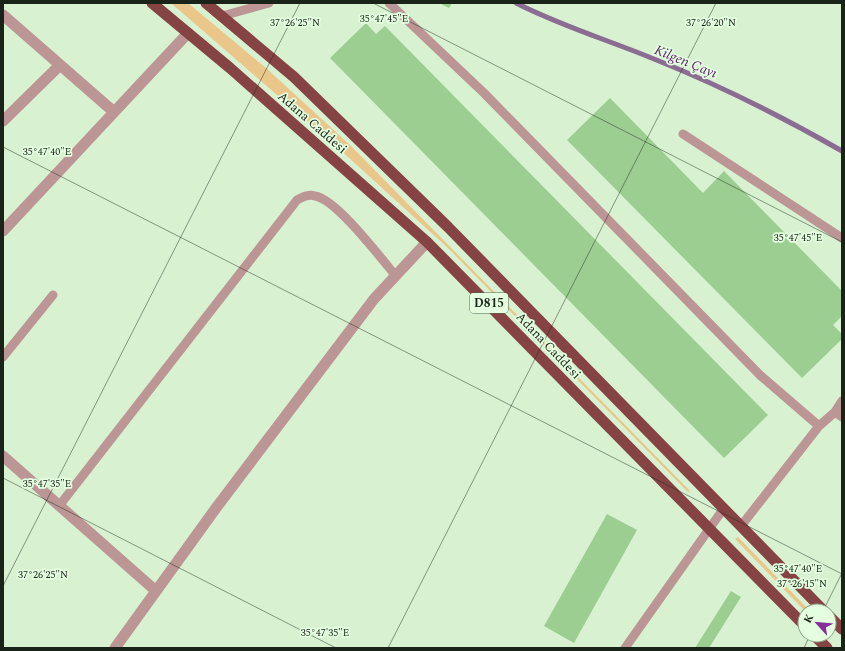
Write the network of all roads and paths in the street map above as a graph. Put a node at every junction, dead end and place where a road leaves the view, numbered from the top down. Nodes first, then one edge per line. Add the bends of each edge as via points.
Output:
1 (152, 3) edge
2 (206, 3) edge
3 (269, 3) edge
4 (389, 3) edge
5 (3, 15) edge
6 (222, 16) junction
7 (188, 33) junction
8 (60, 65) junction
9 (114, 112) junction
10 (3, 121) edge
11 (683, 134) dead end
12 (3, 231) edge
13 (842, 238) edge
14 (427, 242) junction
15 (395, 275) junction
16 (54, 295) dead end
17 (3, 358) edge
18 (842, 401) edge
19 (838, 414) edge
20 (819, 426) junction
21 (3, 456) edge
22 (59, 506) junction
23 (724, 508) junction
24 (741, 526) junction
25 (708, 529) junction
26 (156, 591) junction
27 (816, 603) edge
28 (797, 618) edge
29 (114, 648) edge
30 (625, 648) edge

1 - 7 highway, Adana Caddesi / D815
2 - 6 highway, Adana Caddesi / D815
3 - 6 lane
4 - 20 lane via 484,92 761,376
5 - 8 street
6 - 23 highway, Adana Caddesi / D815 via 294,77 448,227
7 - 9 street
7 - 14 highway, Adana Caddesi / D815
8 - 9 street
8 - 10 street
9 - 12 street
11 - 13 lane
14 - 15 street
14 - 25 highway, Adana Caddesi / D815
15 - 22 lane via 344,217 324,200 315,196 305,196 297,200
15 - 26 street via 374,299
16 - 17 lane
18 - 19 lane
19 - 20 lane
20 - 24 lane
21 - 22 street
22 - 26 street
23 - 24 highway, Adana Caddesi / D815
23 - 25 lane
24 - 27 highway, Adana Caddesi / D815
25 - 28 highway, Adana Caddesi / D815
25 - 30 lane
26 - 29 street

